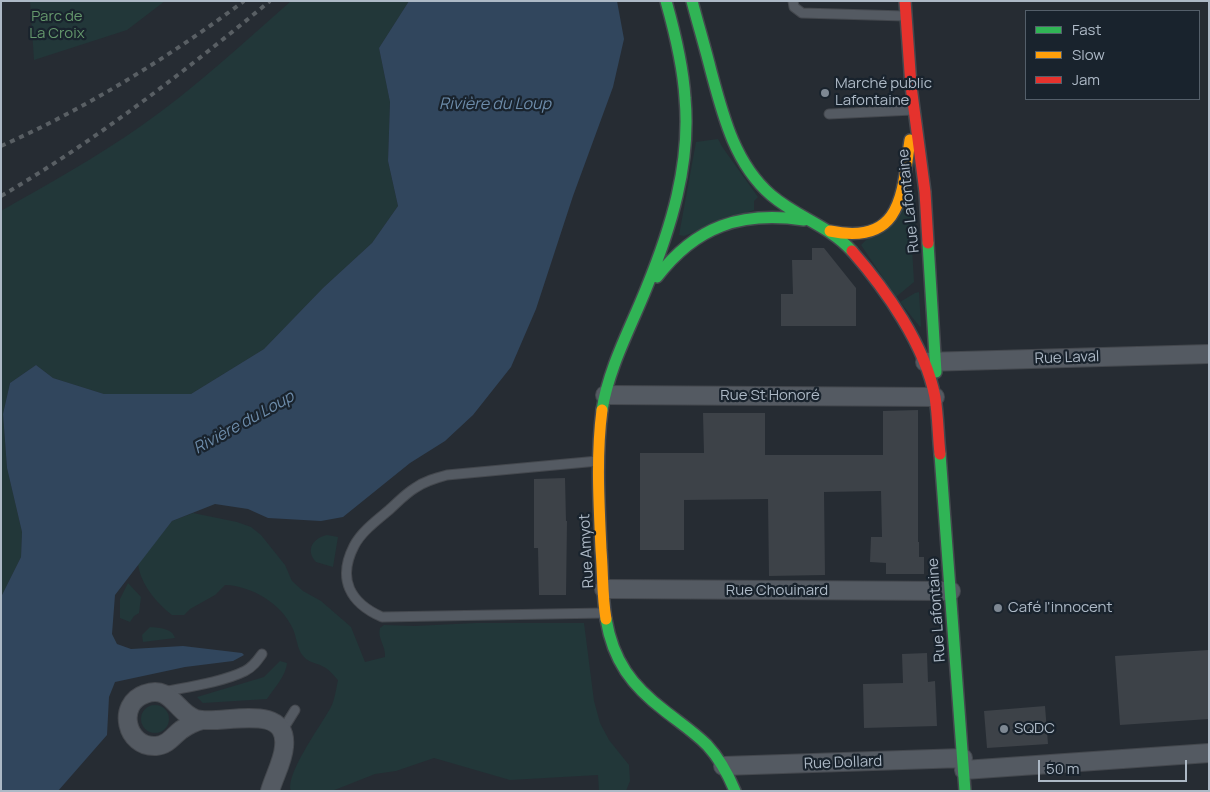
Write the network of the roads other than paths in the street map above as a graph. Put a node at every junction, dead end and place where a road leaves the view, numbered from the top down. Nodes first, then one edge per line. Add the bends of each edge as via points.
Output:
1 (666, 1) edge
2 (692, 1) edge
3 (793, 1) edge
4 (905, 1) edge
5 (906, 16) junction
6 (829, 114) dead end
7 (914, 114) junction
8 (809, 220) junction
9 (830, 231) junction
10 (645, 292) junction
11 (1209, 354) edge
12 (930, 362) junction
13 (605, 395) junction
14 (935, 397) junction
15 (598, 461) junction
16 (604, 589) junction
17 (951, 591) junction
18 (606, 613) junction
19 (262, 654) dead end
20 (159, 692) junction
21 (295, 710) dead end
22 (202, 720) junction
23 (282, 731) junction
24 (1209, 753) edge
25 (963, 764) junction
26 (723, 766) junction
27 (270, 791) edge
28 (735, 791) edge
29 (965, 791) edge

1 - 10 main road, Rue Amyot via 683,77 686,134 674,210
2 - 8 main road via 736,147 765,189
3 - 5 lane via 794,7 802,13
4 - 5 main road, Rue Lafontaine
5 - 7 main road, Rue Lafontaine
6 - 7 lane
7 - 9 main road via 902,194 893,213 883,225 870,232
7 - 12 main road, Rue Lafontaine via 925,192
8 - 9 main road
8 - 10 main road via 753,218 713,229 683,249
9 - 12 main road via 863,263
10 - 13 main road, Rue Amyot via 618,354
11 - 12 street, Rue Laval
12 - 14 main road, Rue Lafontaine
13 - 14 street, Rue St Honoré
13 - 15 main road, Rue Amyot
14 - 17 main road, Rue Lafontaine
15 - 16 main road, Rue Amyot
15 - 18 lane via 447,475 430,480 407,494 366,530 354,545 347,582 358,602 382,617
16 - 17 street, Rue Chouinard
16 - 18 main road, Rue Amyot
17 - 25 main road, Rue Lafontaine
18 - 26 main road, Rue Amyot via 621,665 635,685 697,736
19 - 20 lane via 245,671
20 - 22 street via 172,699 189,716
20 - 22 street via 141,696 129,709 129,727 140,742 162,745 187,726
21 - 23 lane
22 - 23 street via 262,718 275,723
23 - 27 street via 284,748
24 - 25 street, Rue Dollard
25 - 26 street, Rue Dollard
25 - 29 main road, Rue Lafontaine
26 - 28 main road, Rue Amyot

